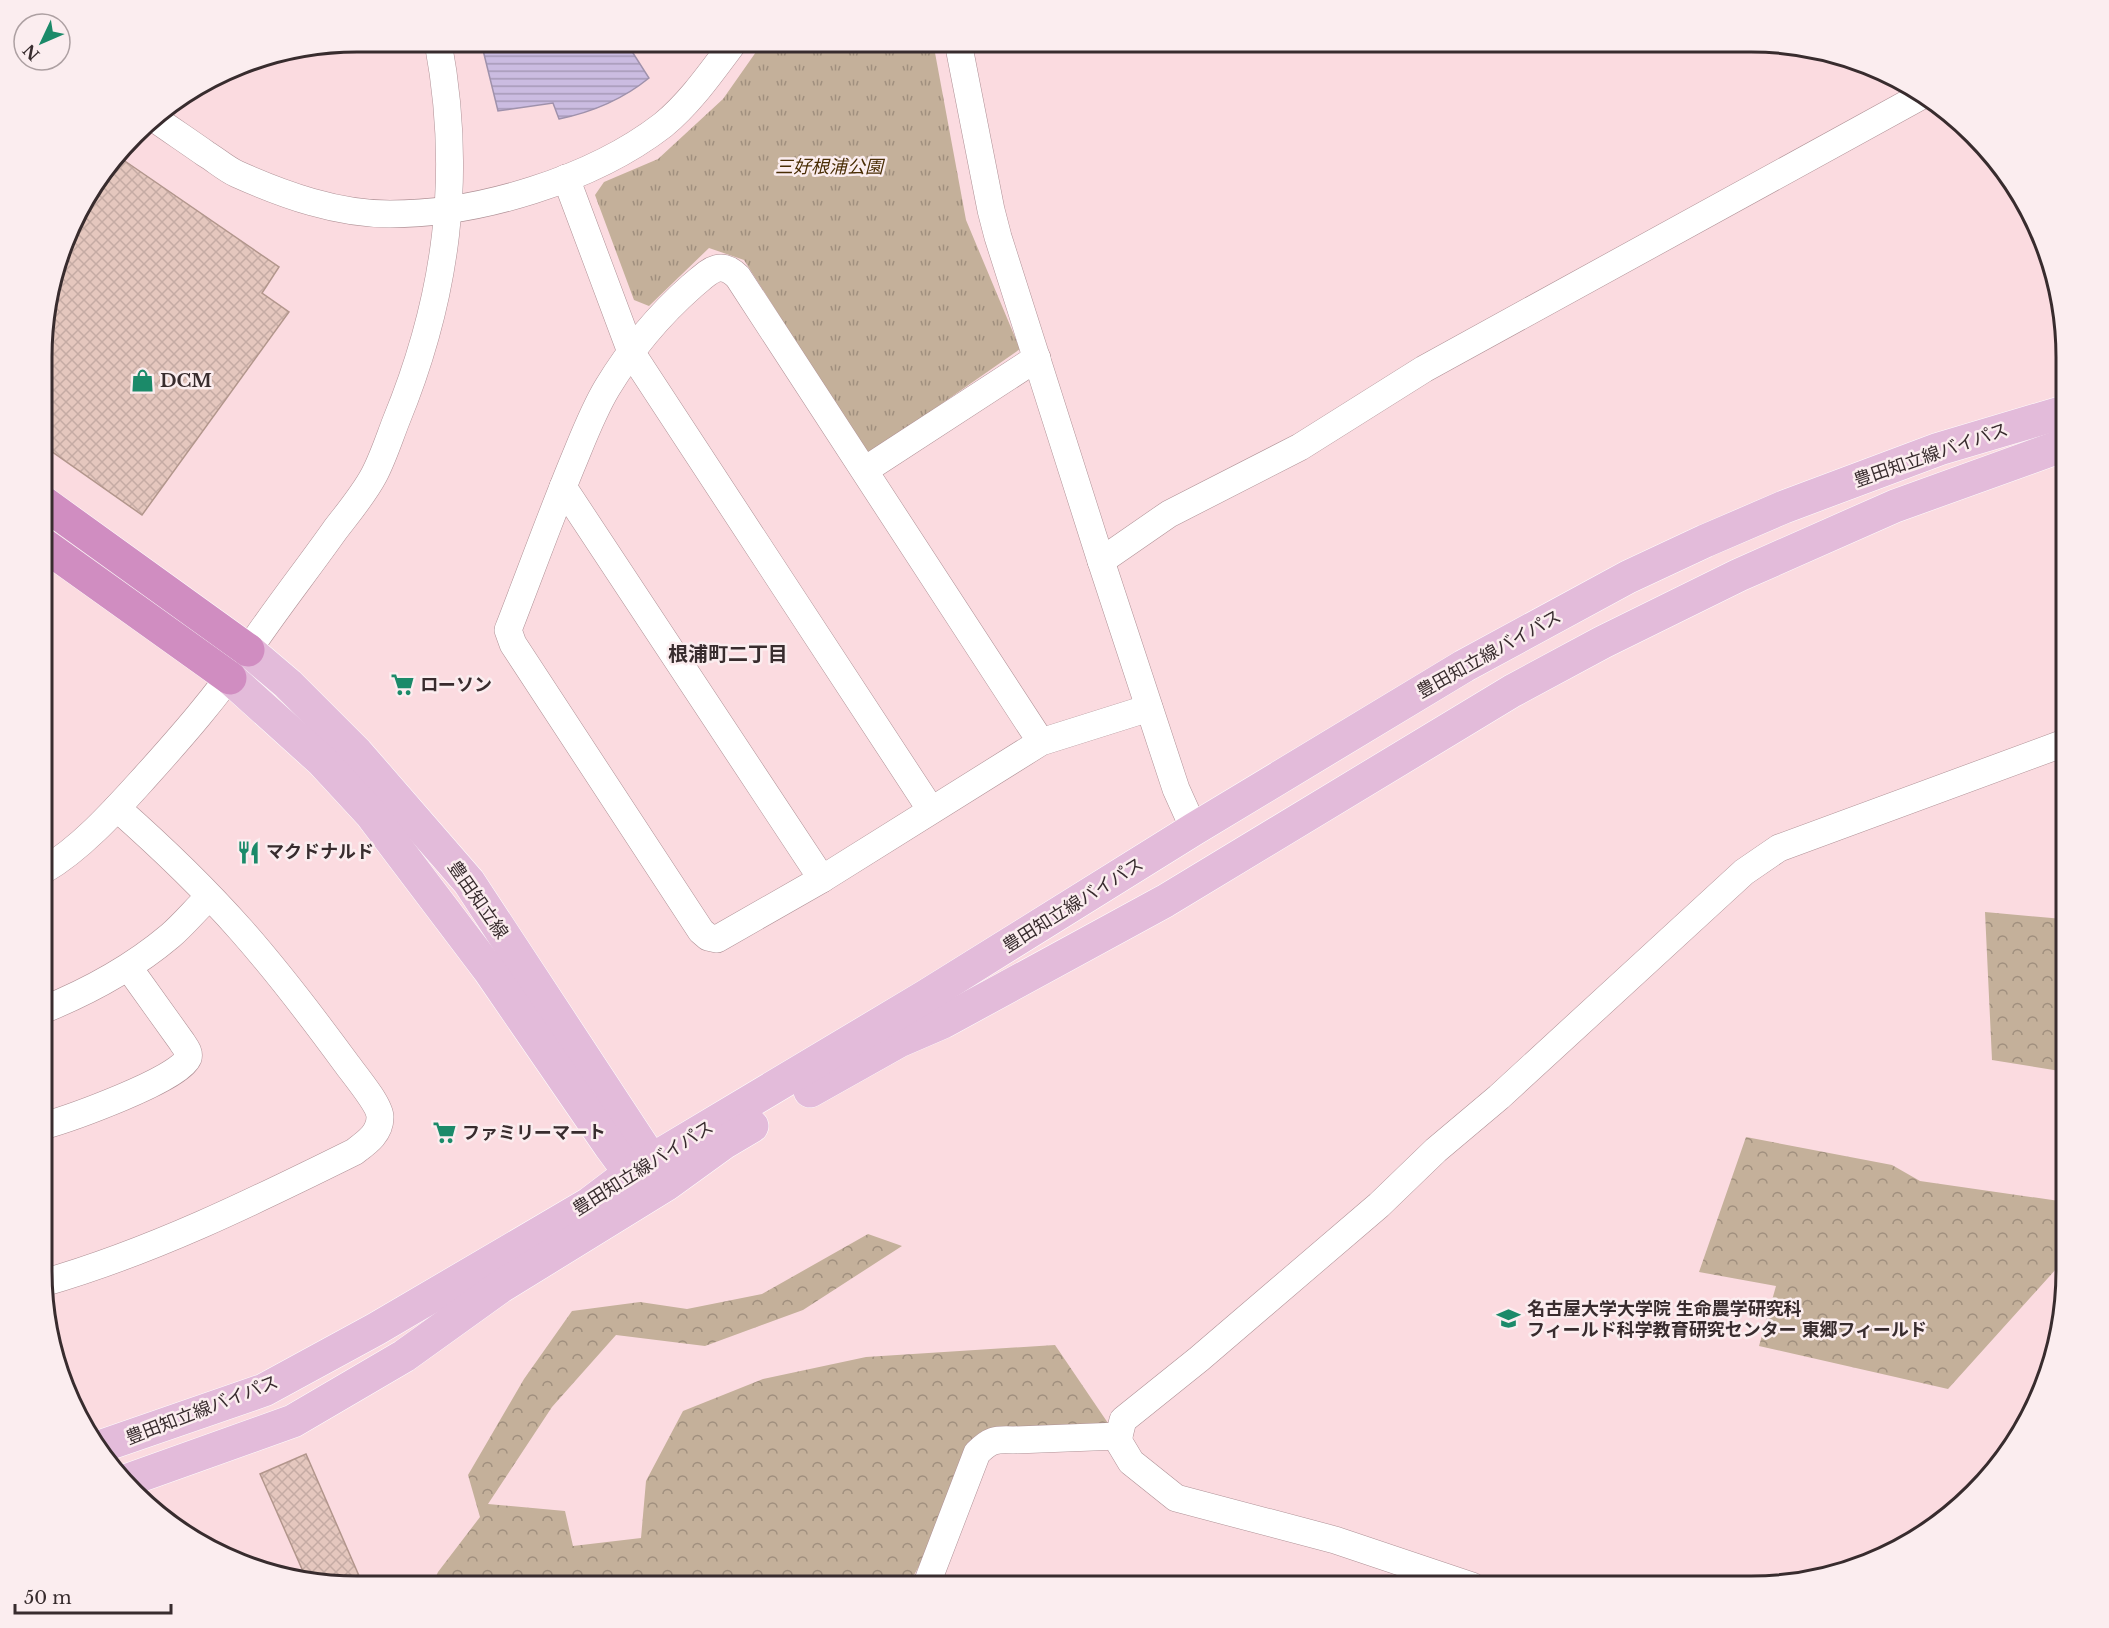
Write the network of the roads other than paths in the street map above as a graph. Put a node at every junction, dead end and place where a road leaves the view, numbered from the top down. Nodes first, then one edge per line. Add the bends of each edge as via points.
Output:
1 (440, 52) edge
2 (726, 52) edge
3 (960, 52) edge
4 (1914, 100) edge
5 (162, 123) edge
6 (566, 178) junction
7 (449, 210) junction
8 (631, 352) junction
9 (1036, 358) junction
10 (2056, 414) edge
11 (2056, 448) edge
12 (865, 470) junction
13 (563, 487) junction
14 (52, 510) edge
15 (52, 551) edge
16 (1101, 561) junction
17 (248, 650) junction
18 (230, 678) junction
19 (1149, 708) junction
20 (1041, 742) junction
21 (2056, 746) edge
22 (117, 808) junction
23 (931, 810) junction
24 (1194, 829) junction
25 (52, 864) edge
26 (822, 879) junction
27 (209, 897) junction
28 (129, 968) junction
29 (52, 1006) edge
30 (52, 1123) edge
31 (649, 1178) junction
32 (52, 1280) edge
33 (1119, 1436) junction
34 (107, 1444) edge
35 (134, 1478) edge
36 (930, 1576) edge
37 (1442, 1576) edge

1 - 7 street via 449,126
2 - 6 street via 664,124 624,151
3 - 9 street via 991,210
4 - 16 street via 1424,369 1300,447 1169,514
5 - 7 street via 233,172 330,207 388,214
6 - 7 street via 498,200
6 - 8 street
7 - 17 street via 439,281 415,375 374,475
8 - 12 street via 704,276 715,269 730,269
8 - 13 street via 606,389
8 - 23 street
9 - 12 street
9 - 16 street
10 - 24 main road, 豊田知立線バイパス via 1939,449 1784,507 1628,577 1464,666
11 - 31 main road, 豊田知立線バイパス via 1895,506 1739,575 1603,642 1512,691 1165,901 943,1022 899,1041 725,1142
12 - 20 street
13 - 26 street
13 - 26 street via 508,630 513,644 701,931 717,939
14 - 17 highway
15 - 18 highway
16 - 19 street
17 - 18 street
17 - 31 main road, 豊田知立線 via 357,753 469,882
18 - 22 street
18 - 31 main road, 豊田知立線 via 322,761 371,814
19 - 20 street
19 - 24 street
20 - 23 street
21 - 33 street via 1779,848 1744,872 1379,1205 1124,1420
22 - 25 street
22 - 27 street
23 - 26 street
24 - 31 main road, 豊田知立線バイパス via 926,996
27 - 28 street via 172,934
27 - 32 street via 241,930 327,1037 366,1090 380,1114 379,1125 374,1135 354,1152 275,1191 186,1232
28 - 29 street
28 - 30 street via 182,1041 188,1057 183,1065 149,1085 107,1105
31 - 34 main road, 豊田知立線バイパス via 589,1204 264,1390
31 - 35 main road, 豊田知立線バイパス via 404,1356 293,1421
33 - 36 street via 996,1439 983,1447 977,1453
33 - 37 street via 1131,1461 1176,1498 1335,1540

